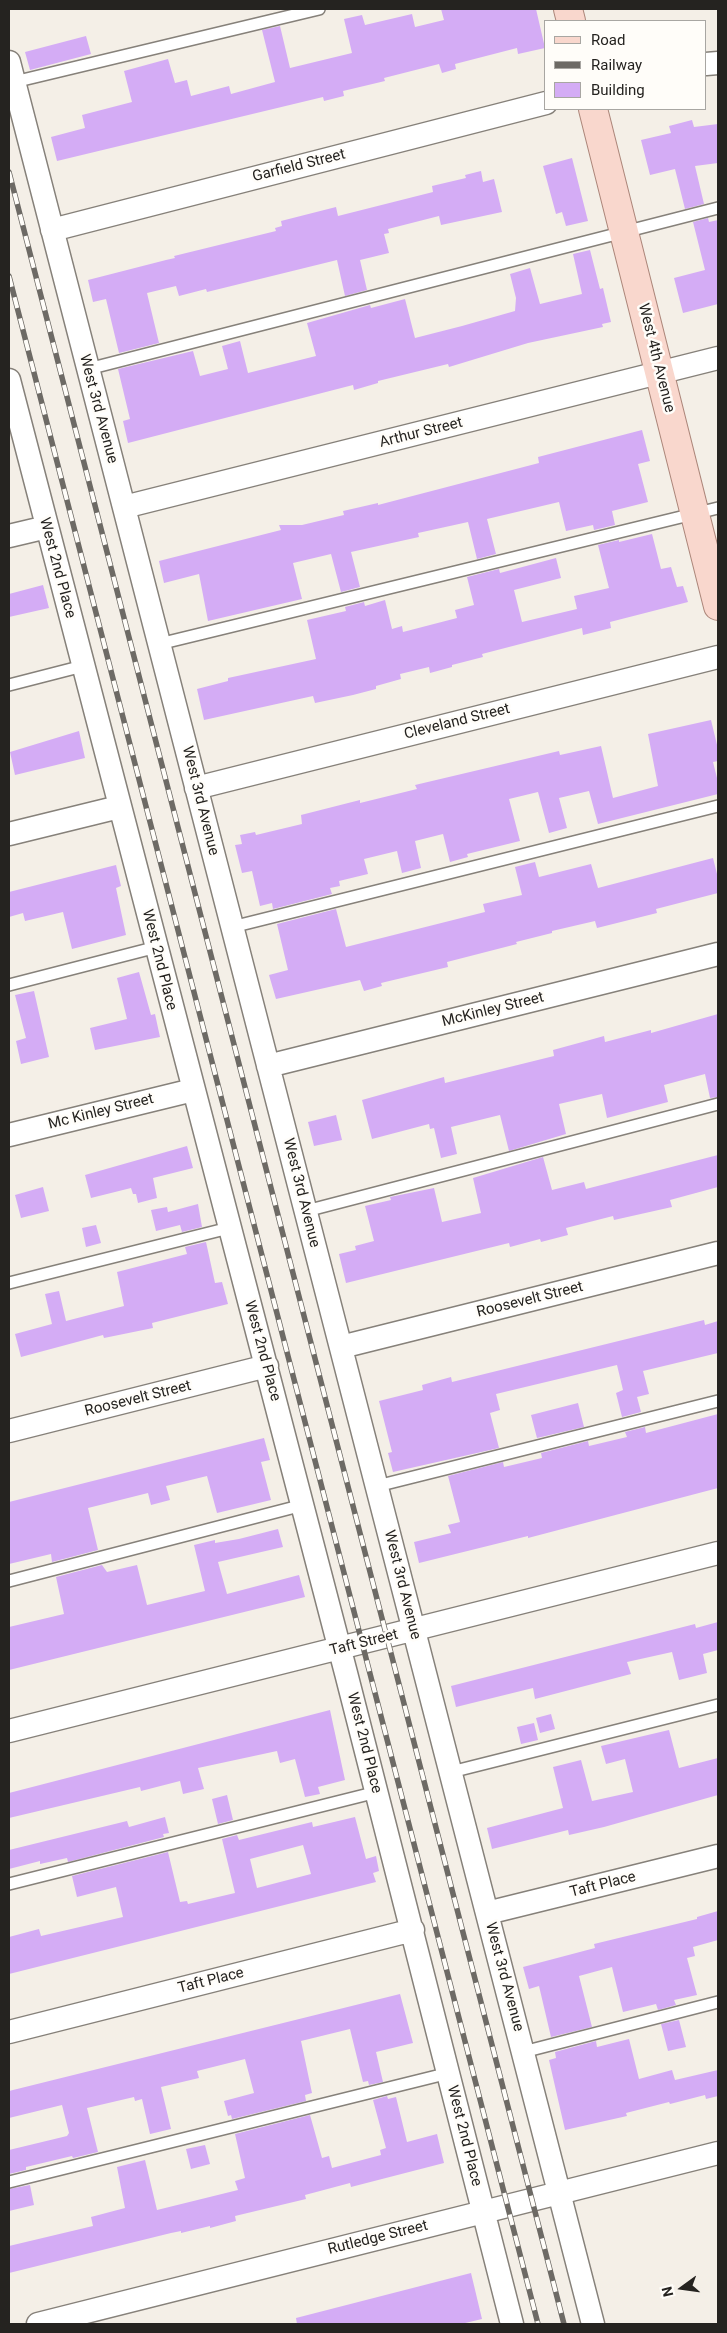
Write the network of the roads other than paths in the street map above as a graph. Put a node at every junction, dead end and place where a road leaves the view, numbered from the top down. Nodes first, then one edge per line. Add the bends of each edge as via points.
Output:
1 (319, 9) edge
2 (11, 72) edge
3 (544, 104) edge
4 (593, 110) edge
5 (718, 208) edge
6 (52, 230) junction
7 (624, 231) junction
8 (718, 358) edge
9 (88, 369) junction
10 (659, 373) junction
11 (9, 384) edge
12 (124, 507) junction
13 (707, 511) edge
14 (47, 527) junction
15 (9, 536) edge
16 (718, 606) edge
17 (159, 644) junction
18 (718, 656) edge
19 (83, 666) junction
20 (9, 685) edge
21 (196, 788) junction
22 (718, 806) edge
23 (119, 807) junction
24 (9, 834) edge
25 (232, 927) junction
26 (156, 947) junction
27 (718, 954) edge
28 (9, 985) edge
29 (268, 1066) junction
30 (193, 1090) junction
31 (718, 1104) edge
32 (9, 1135) edge
33 (306, 1211) junction
34 (229, 1228) junction
35 (718, 1253) edge
36 (9, 1283) edge
37 (341, 1347) junction
38 (267, 1366) junction
39 (718, 1401) edge
40 (9, 1431) edge
41 (377, 1486) junction
42 (303, 1505) junction
43 (718, 1553) edge
44 (9, 1580) edge
45 (414, 1630) junction
46 (340, 1648) junction
47 (718, 1705) edge
48 (9, 1732) edge
49 (451, 1772) junction
50 (377, 1792) junction
51 (718, 1856) edge
52 (9, 1884) edge
53 (487, 1914) junction
54 (413, 1930) junction
55 (718, 2002) edge
56 (9, 2032) edge
57 (523, 2052) junction
58 (449, 2073) junction
59 (718, 2153) edge
60 (9, 2182) edge
61 (559, 2192) junction
62 (483, 2212) junction
63 (38, 2324) edge
64 (512, 2324) edge
65 (593, 2324) edge

1 - 2 lane
2 - 6 street, West 3rd Avenue
3 - 6 street, Garfield Street
4 - 7 main road, West 4th Avenue
5 - 7 lane
6 - 9 street, West 3rd Avenue
7 - 9 lane
7 - 10 main road, West 4th Avenue
8 - 10 street, Arthur Street
9 - 12 street, West 3rd Avenue
10 - 12 street, Arthur Street
10 - 13 main road, West 4th Avenue
11 - 14 street, West 2nd Place
12 - 17 street, West 3rd Avenue
13 - 16 main road, West 4th Avenue
13 - 17 lane
14 - 15 street
14 - 19 street, West 2nd Place
17 - 21 street, West 3rd Avenue
18 - 21 street, Cleveland Street
19 - 20 lane
19 - 23 street, West 2nd Place
21 - 25 street, West 3rd Avenue
22 - 25 lane
23 - 24 street
23 - 26 street, West 2nd Place
25 - 29 street, West 3rd Avenue
26 - 28 lane
26 - 30 street, West 2nd Place
27 - 29 street, McKinley Street
29 - 33 street, West 3rd Avenue
30 - 32 street, Mc Kinley Street
30 - 34 street, West 2nd Place
31 - 33 lane
33 - 37 street, West 3rd Avenue
34 - 36 lane
34 - 38 street, West 2nd Place
35 - 37 street, Roosevelt Street
37 - 41 street, West 3rd Avenue
38 - 40 street, Roosevelt Street
38 - 42 street, West 2nd Place
39 - 41 lane
41 - 45 street, West 3rd Avenue
42 - 44 lane
42 - 46 street, West 2nd Place
43 - 45 street, Taft Street
45 - 46 street, Taft Street
45 - 49 street, West 3rd Avenue
46 - 48 street, Taft Street
46 - 50 street, West 2nd Place
47 - 49 lane
49 - 53 street, West 3rd Avenue
50 - 52 lane
50 - 54 street, West 2nd Place
51 - 53 street, Taft Place
53 - 57 street, West 3rd Avenue
54 - 56 street, Taft Place
54 - 58 street, West 2nd Place
55 - 57 lane
57 - 61 street, West 3rd Avenue
58 - 60 lane
58 - 62 street, West 2nd Place
59 - 61 street, Rutledge Street
61 - 62 street, Rutledge Street
61 - 65 street, West 3rd Avenue
62 - 63 street, Rutledge Street
62 - 64 street, West 2nd Place

